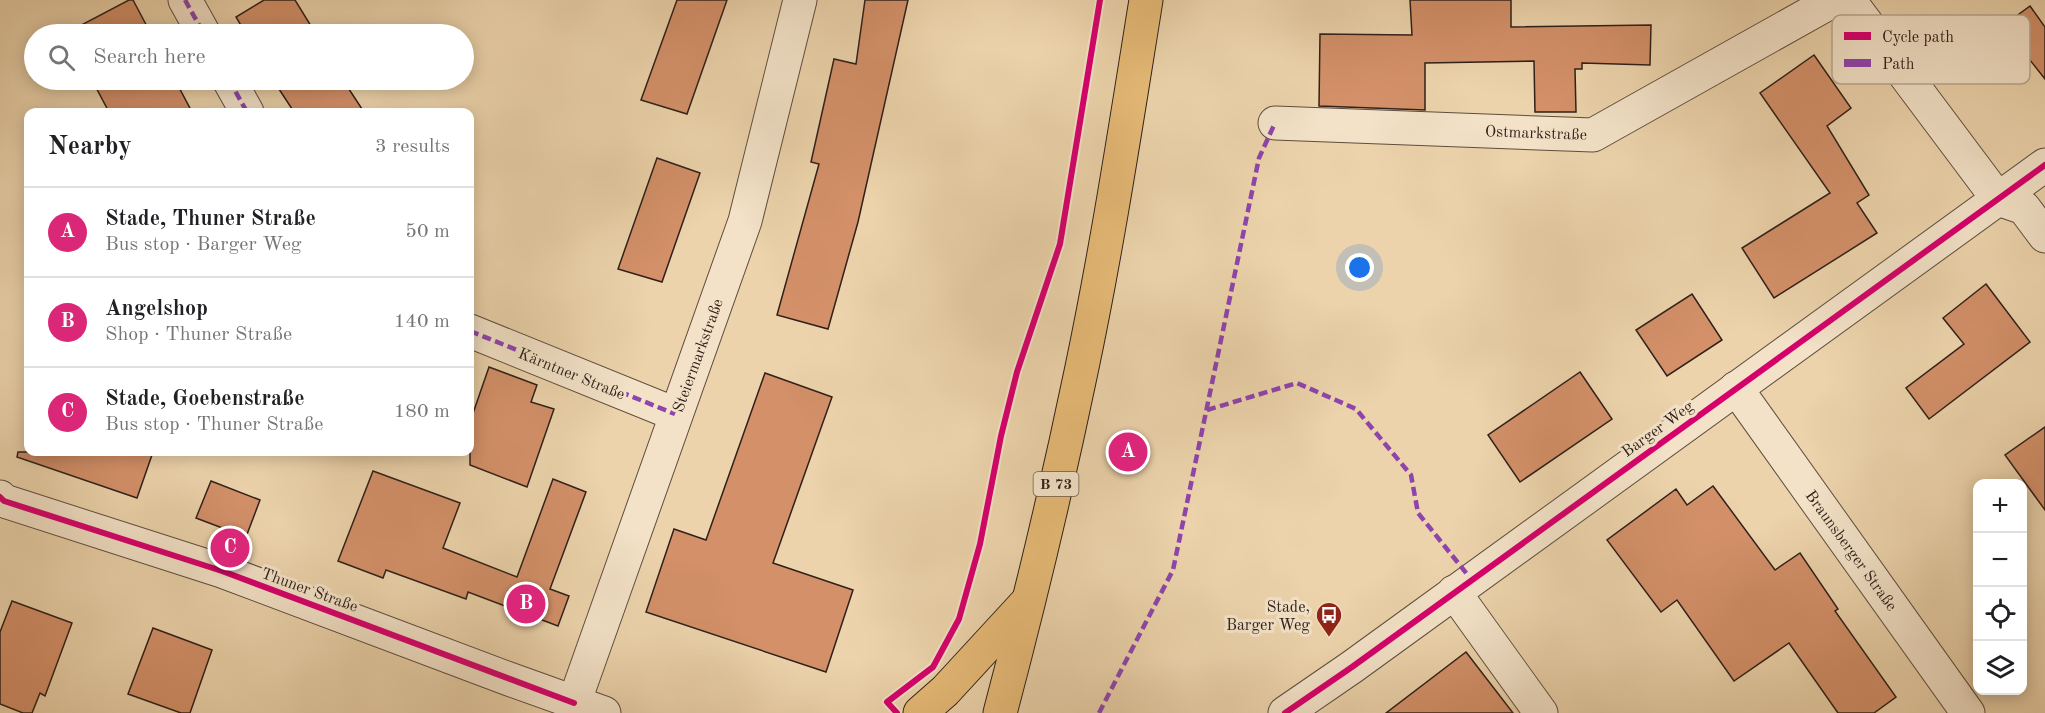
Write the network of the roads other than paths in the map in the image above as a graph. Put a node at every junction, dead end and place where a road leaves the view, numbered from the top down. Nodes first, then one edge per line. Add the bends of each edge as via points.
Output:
1 (185, 0) edge
2 (800, 0) edge
3 (1146, 0) edge
4 (1834, 0) edge
5 (1849, 0) edge
6 (1860, 15) edge
7 (198, 24) edge
8 (1912, 84) edge
9 (235, 90) edge
10 (245, 108) edge
11 (1275, 123) dead end
12 (2045, 165) edge
13 (1998, 199) junction
14 (2045, 236) edge
15 (474, 333) edge
16 (1736, 388) junction
17 (675, 414) junction
18 (0, 497) edge
19 (1454, 592) junction
20 (1030, 599) junction
21 (589, 708) edge
22 (920, 713) edge
23 (1000, 713) edge
24 (1285, 713) edge
25 (1541, 713) edge
26 (1968, 713) edge

1 - 7 street
2 - 17 street, Steiermarkstraße via 745,221
3 - 20 main road, B 73 via 1082,370
4 - 11 street, Ostmarkstraße via 1593,135
5 - 6 street
8 - 13 street
9 - 10 street
12 - 13 street, Barger Weg
13 - 14 street via 2024,208
13 - 16 street, Barger Weg
15 - 17 street, Kärntner Straße
16 - 19 street, Barger Weg
16 - 26 street, Braunsberger Straße
17 - 21 street, Steiermarkstraße
18 - 21 street, Thuner Straße via 222,571
19 - 24 street, Barger Weg
19 - 25 street
20 - 22 main road via 945,692
20 - 23 main road, B 73

